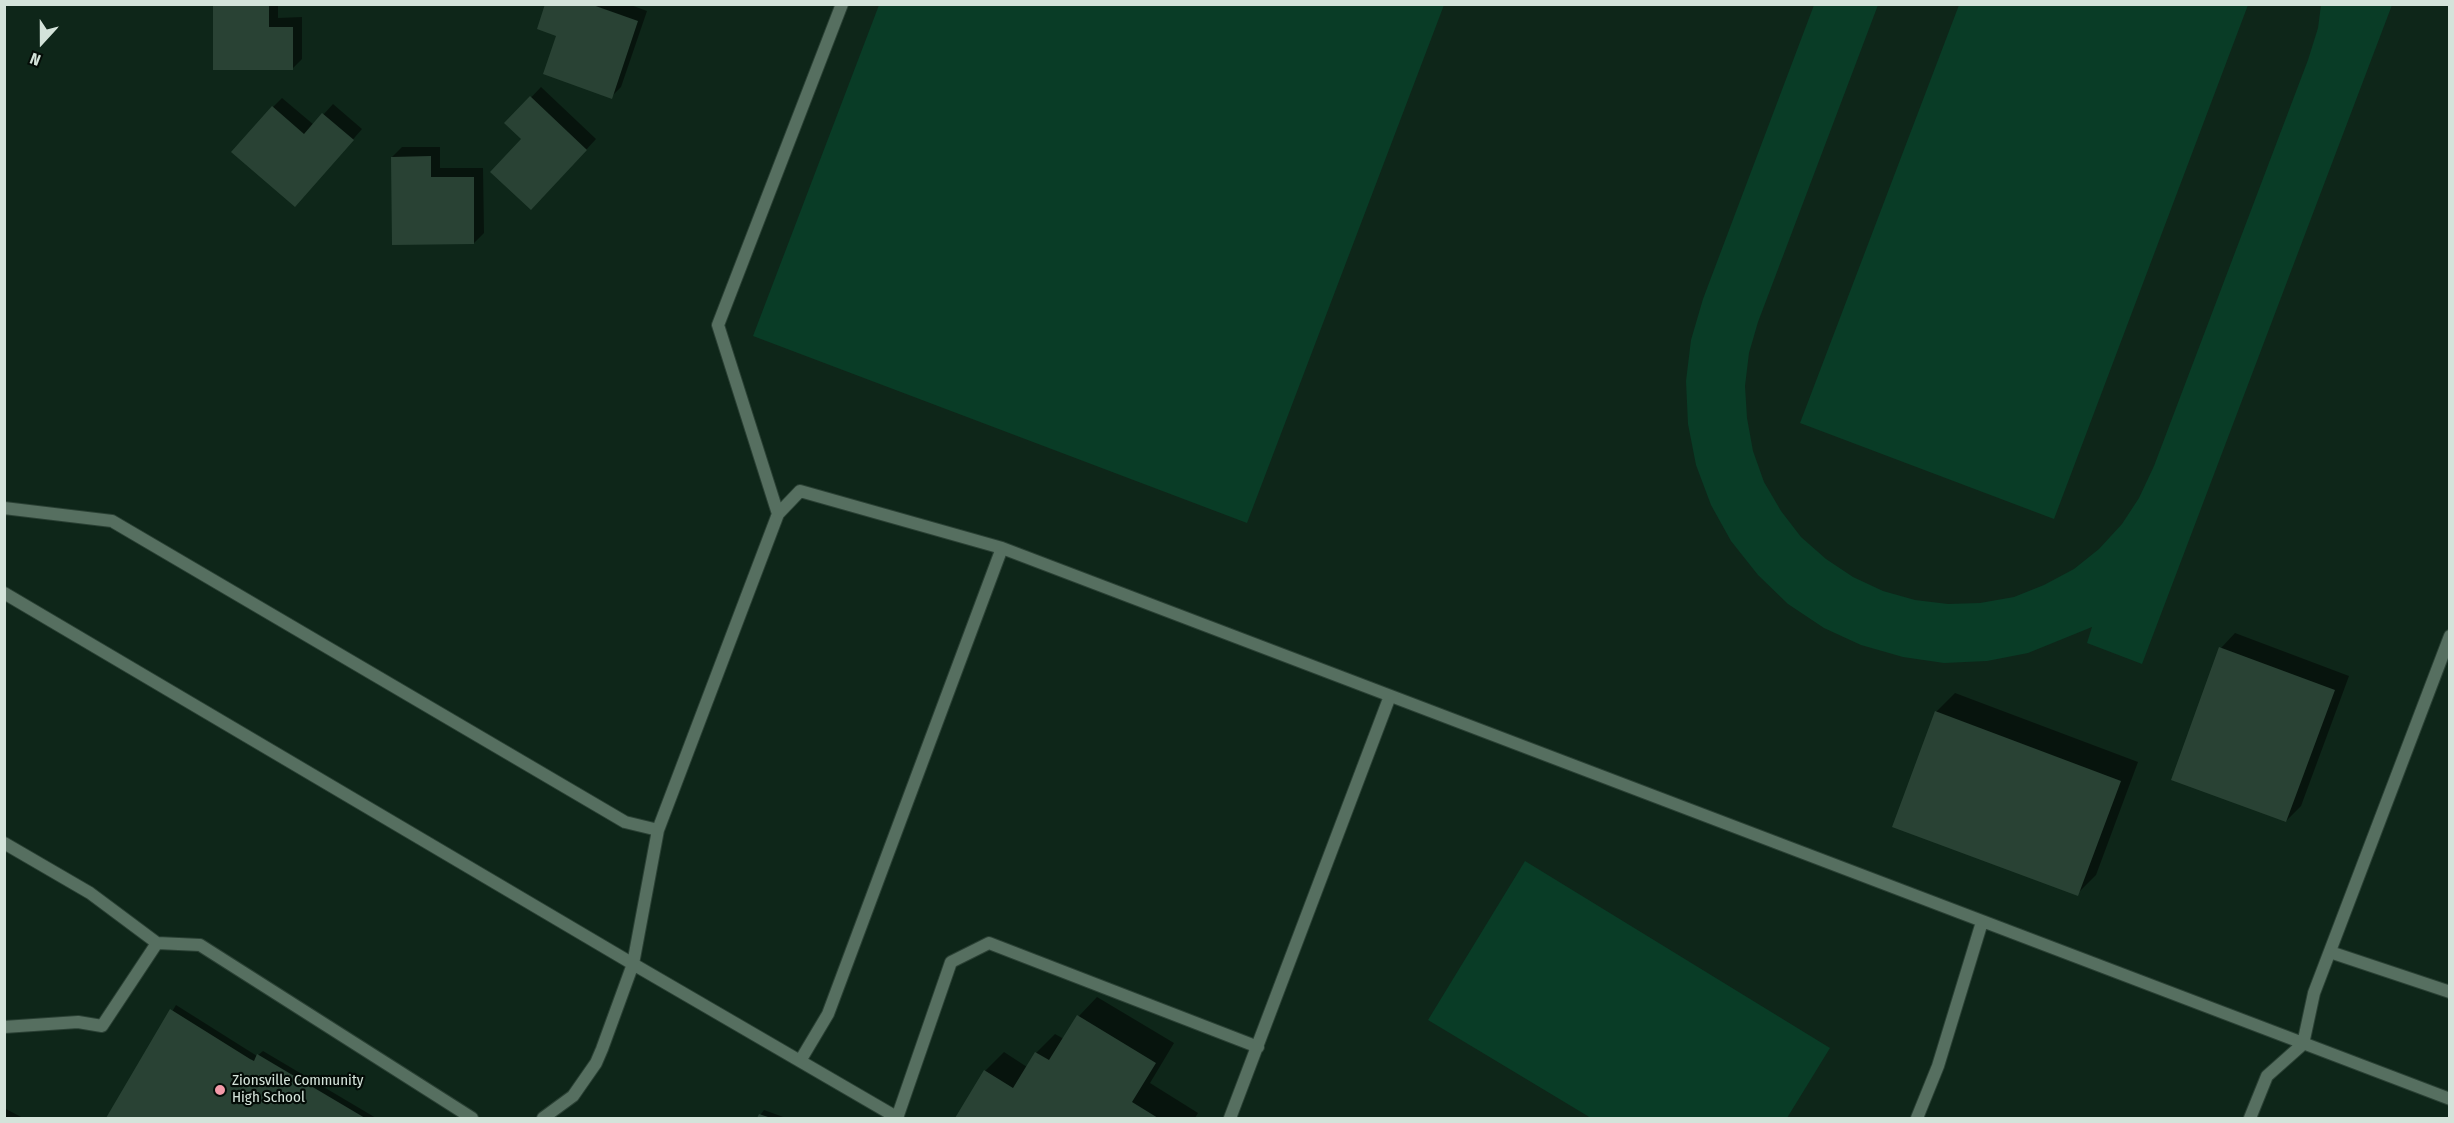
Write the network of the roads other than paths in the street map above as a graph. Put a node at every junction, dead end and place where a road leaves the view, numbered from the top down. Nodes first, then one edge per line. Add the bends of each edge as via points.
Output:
1 (842, 4) edge
2 (4, 508) edge
3 (778, 514) junction
4 (1002, 548) junction
5 (4, 593) edge
6 (2450, 636) edge
7 (1390, 696) junction
8 (658, 831) junction
9 (4, 843) edge
10 (1982, 922) junction
11 (157, 943) junction
12 (2330, 952) junction
13 (633, 964) junction
14 (2450, 992) edge
15 (4, 1027) edge
16 (2303, 1044) junction
17 (1258, 1047) junction
18 (800, 1061) junction
19 (2450, 1100) edge
20 (898, 1118) edge
21 (472, 1119) edge
22 (543, 1119) edge
23 (1230, 1119) edge
24 (1917, 1119) edge
25 (2250, 1119) edge

1 - 3 lane via 718,325
2 - 8 lane via 112,521 625,822
3 - 4 lane via 800,491
3 - 8 lane
4 - 7 lane
4 - 18 lane via 828,1014
5 - 13 lane
6 - 12 lane
7 - 10 lane
7 - 17 lane
8 - 13 lane
9 - 11 lane via 90,893
10 - 16 lane
10 - 24 lane via 1938,1066
11 - 15 lane via 102,1026 78,1022
11 - 21 lane via 200,945
12 - 14 lane
12 - 16 lane via 2314,993
13 - 18 lane
13 - 22 lane via 596,1063 573,1096
16 - 19 lane
16 - 25 lane via 2267,1076
17 - 20 lane via 989,943 951,962
17 - 23 lane
18 - 20 lane

